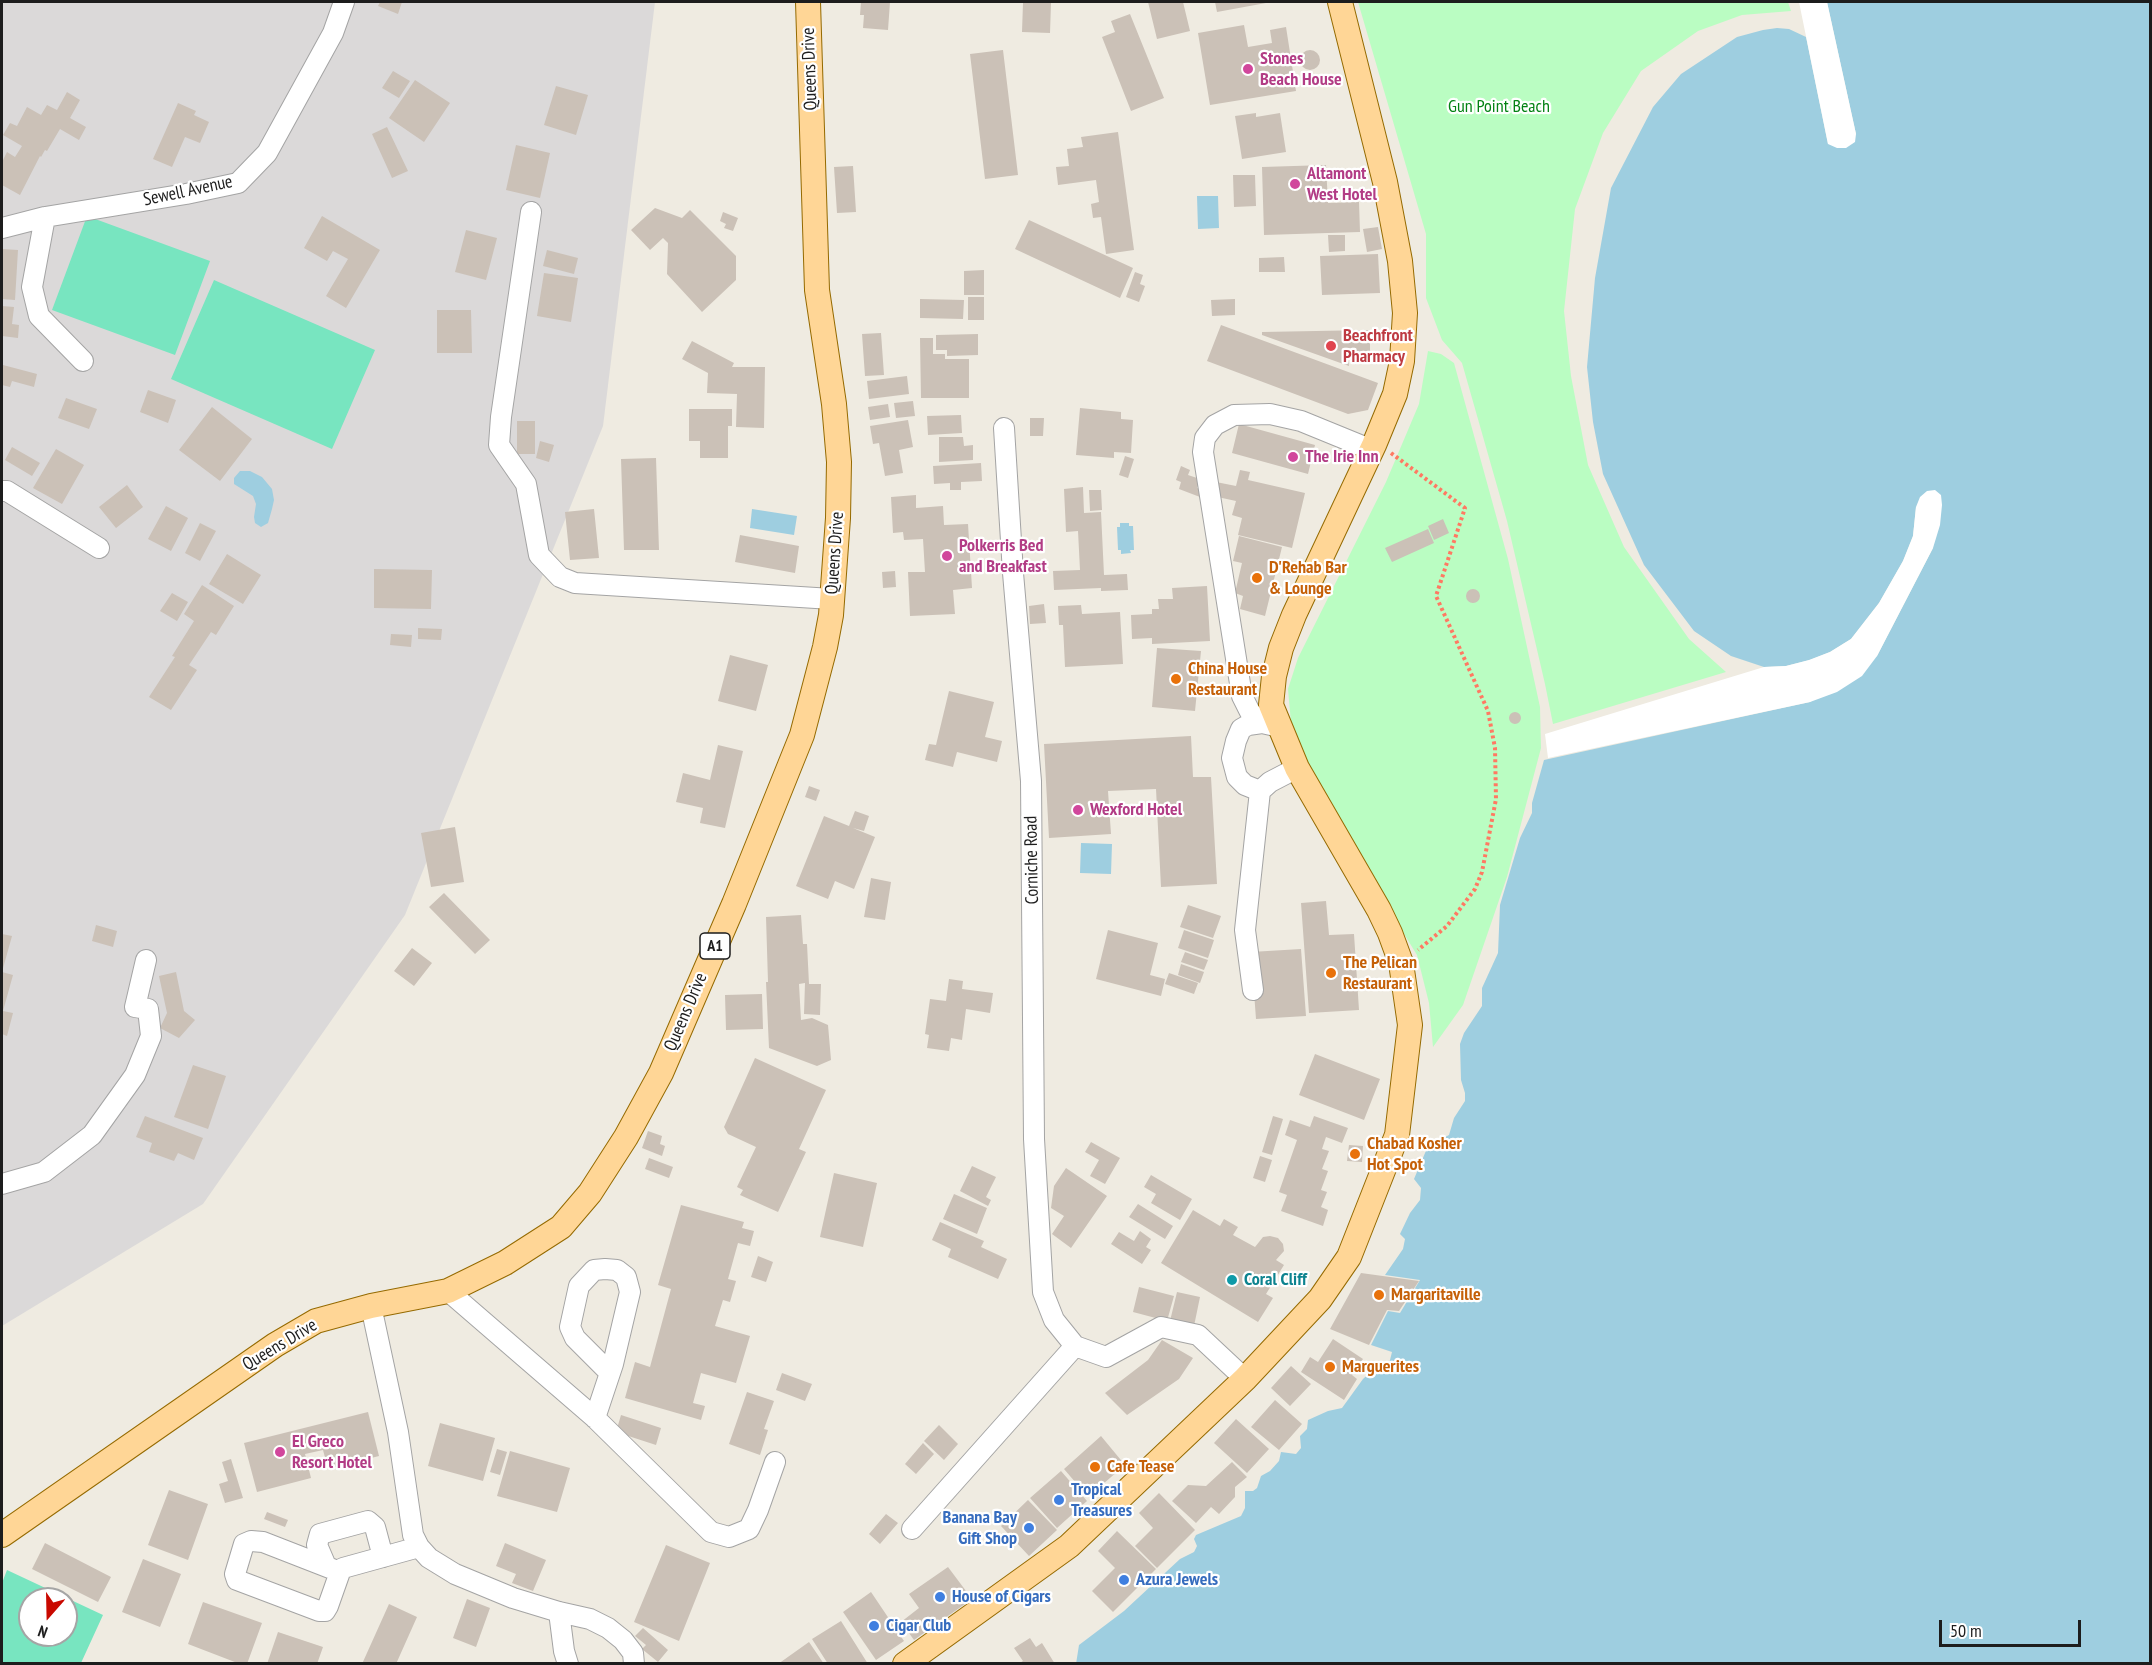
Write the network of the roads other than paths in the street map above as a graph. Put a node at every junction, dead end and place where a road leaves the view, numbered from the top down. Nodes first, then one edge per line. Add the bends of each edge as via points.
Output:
1 (344, 2) edge
2 (808, 2) edge
3 (1340, 2) edge
4 (531, 212) dead end
5 (45, 217) junction
6 (2, 228) edge
7 (83, 361) dead end
8 (1004, 428) dead end
9 (1373, 448) junction
10 (2, 491) edge
11 (99, 548) dead end
12 (832, 599) junction
13 (1271, 725) junction
14 (1297, 768) junction
15 (1260, 791) junction
16 (146, 960) dead end
17 (1253, 990) dead end
18 (2, 1184) edge
19 (448, 1291) junction
20 (370, 1306) junction
21 (1075, 1346) junction
22 (610, 1373) junction
23 (1245, 1379) junction
24 (595, 1418) junction
25 (775, 1462) dead end
26 (912, 1529) dead end
27 (2, 1534) edge
28 (419, 1547) junction
29 (384, 1557) junction
30 (333, 1569) junction
31 (559, 1612) junction
32 (568, 1664) edge
33 (634, 1664) edge
34 (905, 1664) edge

1 - 5 street, Sewell Avenue via 333,33 267,153 238,183
2 - 12 main road, Queens Drive / A1 via 816,279 839,462
3 - 9 main road via 1385,182 1405,313 1395,394
4 - 12 street via 499,445 526,484 539,555 560,577 575,583
5 - 6 street, Sewell Avenue
5 - 7 street via 32,287 39,316
8 - 21 street, Corniche Road via 1031,781 1034,1139 1043,1292 1054,1320
9 - 13 main road via 1281,648 1274,676
9 - 13 street via 1301,421 1270,414 1234,415 1215,424 1205,438 1203,452 1242,696 1250,712
10 - 11 street
12 - 19 main road, Queens Drive / A1 via 825,647 802,735 734,904 661,1073 639,1114 590,1192 561,1227 505,1263
13 - 14 main road
13 - 15 street via 1248,725 1241,729 1232,758 1238,777
14 - 15 street
14 - 23 main road via 1390,933 1401,963 1410,1025 1397,1135 1349,1257 1320,1299
15 - 17 street via 1245,930
16 - 18 street via 135,1007 148,1009 151,1036 135,1075 92,1135 44,1172
19 - 20 main road, Queens Drive / A1
19 - 24 street
20 - 27 main road, Queens Drive / A1 via 315,1321
20 - 28 street via 399,1432 412,1535
21 - 23 street via 1106,1357 1161,1327 1198,1335
21 - 26 street
22 - 22 street via 630,1292 626,1277 617,1270 594,1270 579,1286 570,1327 575,1338
22 - 24 street
23 - 34 main road via 1069,1546
24 - 25 street via 711,1532 729,1537 749,1529
28 - 29 street
28 - 31 street via 455,1574
29 - 30 street
29 - 30 street via 375,1527 368,1521 320,1534 317,1545
30 - 30 street via 325,1611 237,1580 235,1574 244,1545 250,1541 263,1542
31 - 32 street
31 - 33 street via 590,1618 608,1628 633,1653

